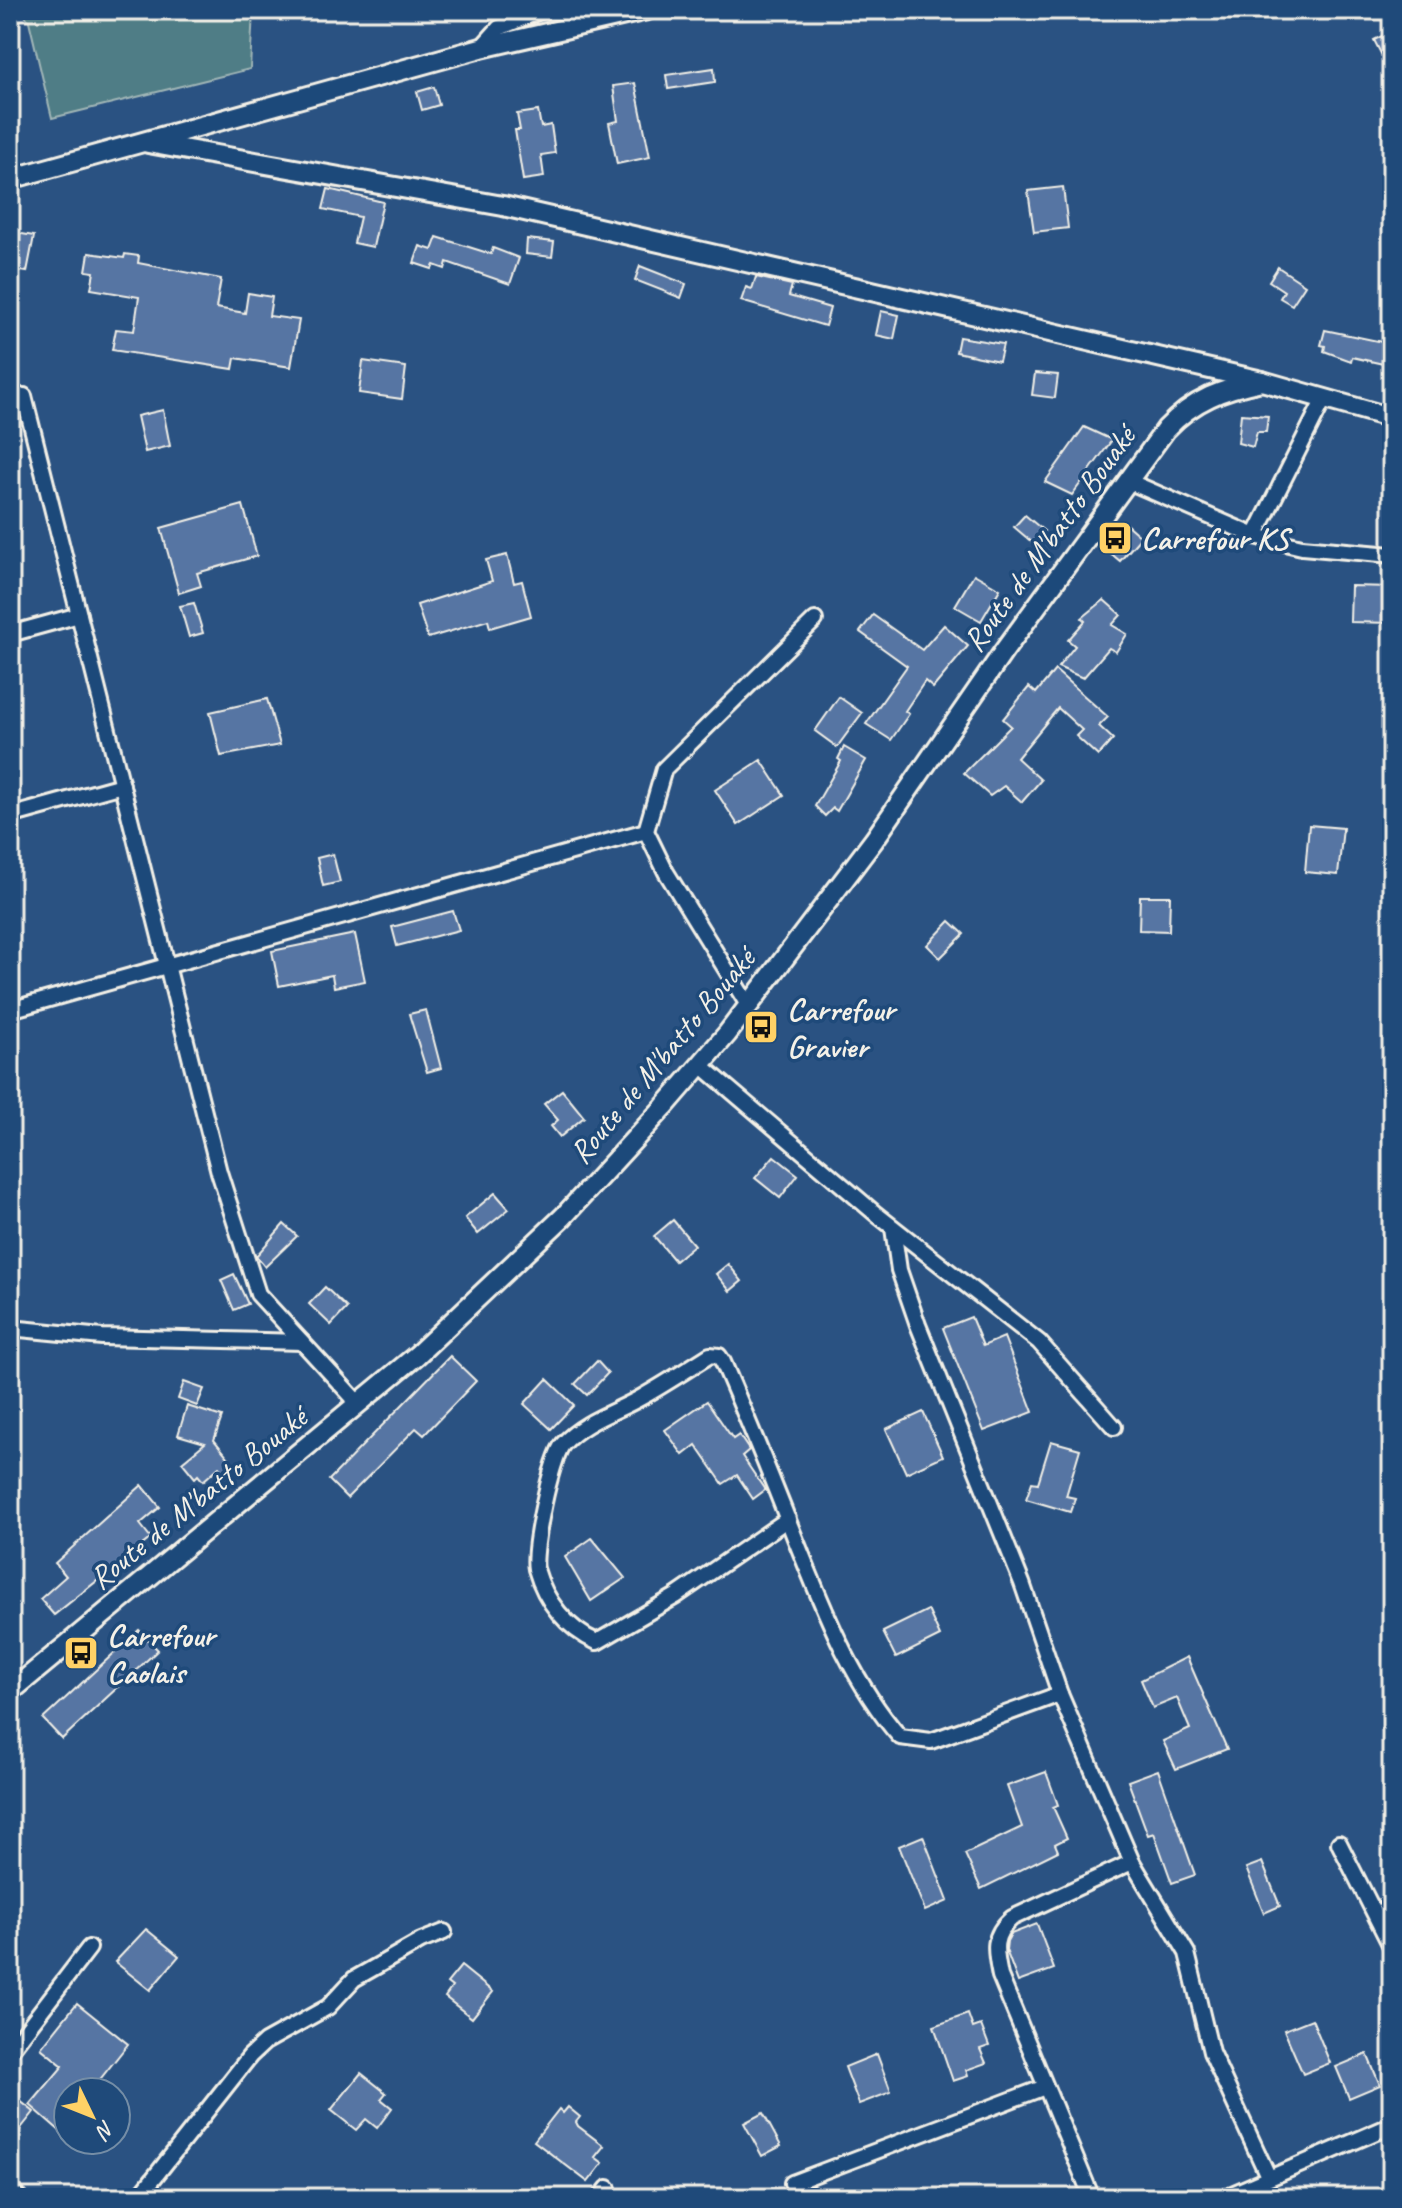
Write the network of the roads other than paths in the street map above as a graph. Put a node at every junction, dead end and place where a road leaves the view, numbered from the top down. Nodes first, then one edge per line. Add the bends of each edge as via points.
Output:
1 (542, 10) edge
2 (647, 10) edge
3 (481, 48) junction
4 (148, 143) junction
5 (10, 179) edge
6 (1262, 381) junction
7 (24, 396) dead end
8 (1324, 399) junction
9 (1392, 418) edge
10 (1128, 481) junction
11 (1255, 536) junction
12 (1392, 555) edge
13 (79, 615) junction
14 (815, 620) dead end
15 (10, 634) edge
16 (122, 785) junction
17 (10, 816) edge
18 (646, 831) junction
19 (167, 967) junction
20 (748, 1005) junction
21 (10, 1010) edge
22 (701, 1065) junction
23 (893, 1228) junction
24 (10, 1328) edge
25 (302, 1342) junction
26 (359, 1404) junction
27 (1114, 1427) dead end
28 (788, 1519) junction
29 (10, 1692) edge
30 (1060, 1694) junction
31 (1339, 1843) dead end
32 (1132, 1862) junction
33 (444, 1932) dead end
34 (1391, 1942) edge
35 (89, 1948) dead end
36 (10, 2051) edge
37 (1045, 2087) junction
38 (1392, 2125) edge
39 (1268, 2176) junction
40 (792, 2183) dead end
41 (10, 2190) edge
42 (19, 2198) edge
43 (138, 2198) edge
44 (1092, 2198) edge
45 (1223, 2198) edge

1 - 3 street via 499,28
2 - 3 street
3 - 4 street
4 - 5 street
4 - 6 street via 503,206
6 - 8 street
6 - 10 street, Route de M'batto Bouaké via 1227,388 1184,409
7 - 13 street
8 - 9 street
8 - 11 street
10 - 11 street
10 - 20 street, Route de M'batto Bouaké via 874,840
11 - 12 street via 1302,547
13 - 15 street
13 - 16 street
14 - 18 street via 664,769
16 - 17 street
16 - 19 street
18 - 19 street
18 - 20 street
19 - 21 street
19 - 25 street via 219,1172 258,1294
20 - 22 street, Route de M'batto Bouaké
22 - 23 street
22 - 26 street, Route de M'batto Bouaké via 563,1217
23 - 27 street via 1039,1342
23 - 30 street via 899,1270 918,1325 1022,1583
24 - 25 street via 102,1337
25 - 26 street
26 - 29 street, Route de M'batto Bouaké
28 - 28 street via 676,1596 597,1642 572,1630 535,1567 546,1487 561,1446 587,1424 710,1355 723,1362
28 - 30 street via 834,1634 879,1713 900,1737 931,1741
30 - 32 street
31 - 34 street
32 - 37 street via 1012,1918 995,1940 1000,1976
32 - 39 street via 1187,1953 1211,2052
33 - 43 street via 354,1979 328,2007 265,2042
35 - 36 street
37 - 40 street
37 - 44 street
38 - 39 street
39 - 45 street
41 - 42 street

